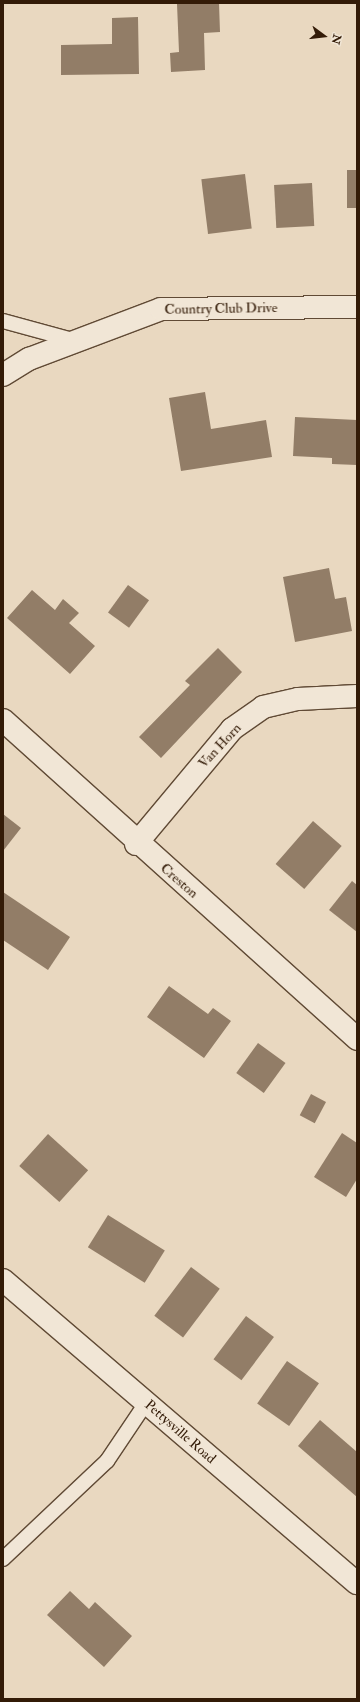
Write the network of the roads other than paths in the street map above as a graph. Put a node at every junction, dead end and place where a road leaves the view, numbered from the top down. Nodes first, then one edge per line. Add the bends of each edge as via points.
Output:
1 (357, 307) edge
2 (3, 320) edge
3 (76, 341) junction
4 (3, 375) edge
5 (357, 696) edge
6 (3, 720) edge
7 (136, 844) junction
8 (357, 1039) edge
9 (3, 1280) edge
10 (146, 1403) junction
11 (3, 1559) edge
12 (357, 1583) edge

1 - 3 street, Country Club Drive via 161,308
2 - 3 lane
3 - 4 street, Country Club Drive via 29,359
5 - 7 street, Van Horn via 298,698 263,707 232,729
6 - 7 street, Creston
7 - 8 street, Creston
9 - 10 street, Pettysville Road
10 - 11 lane via 107,1461
10 - 12 street, Pettysville Road

